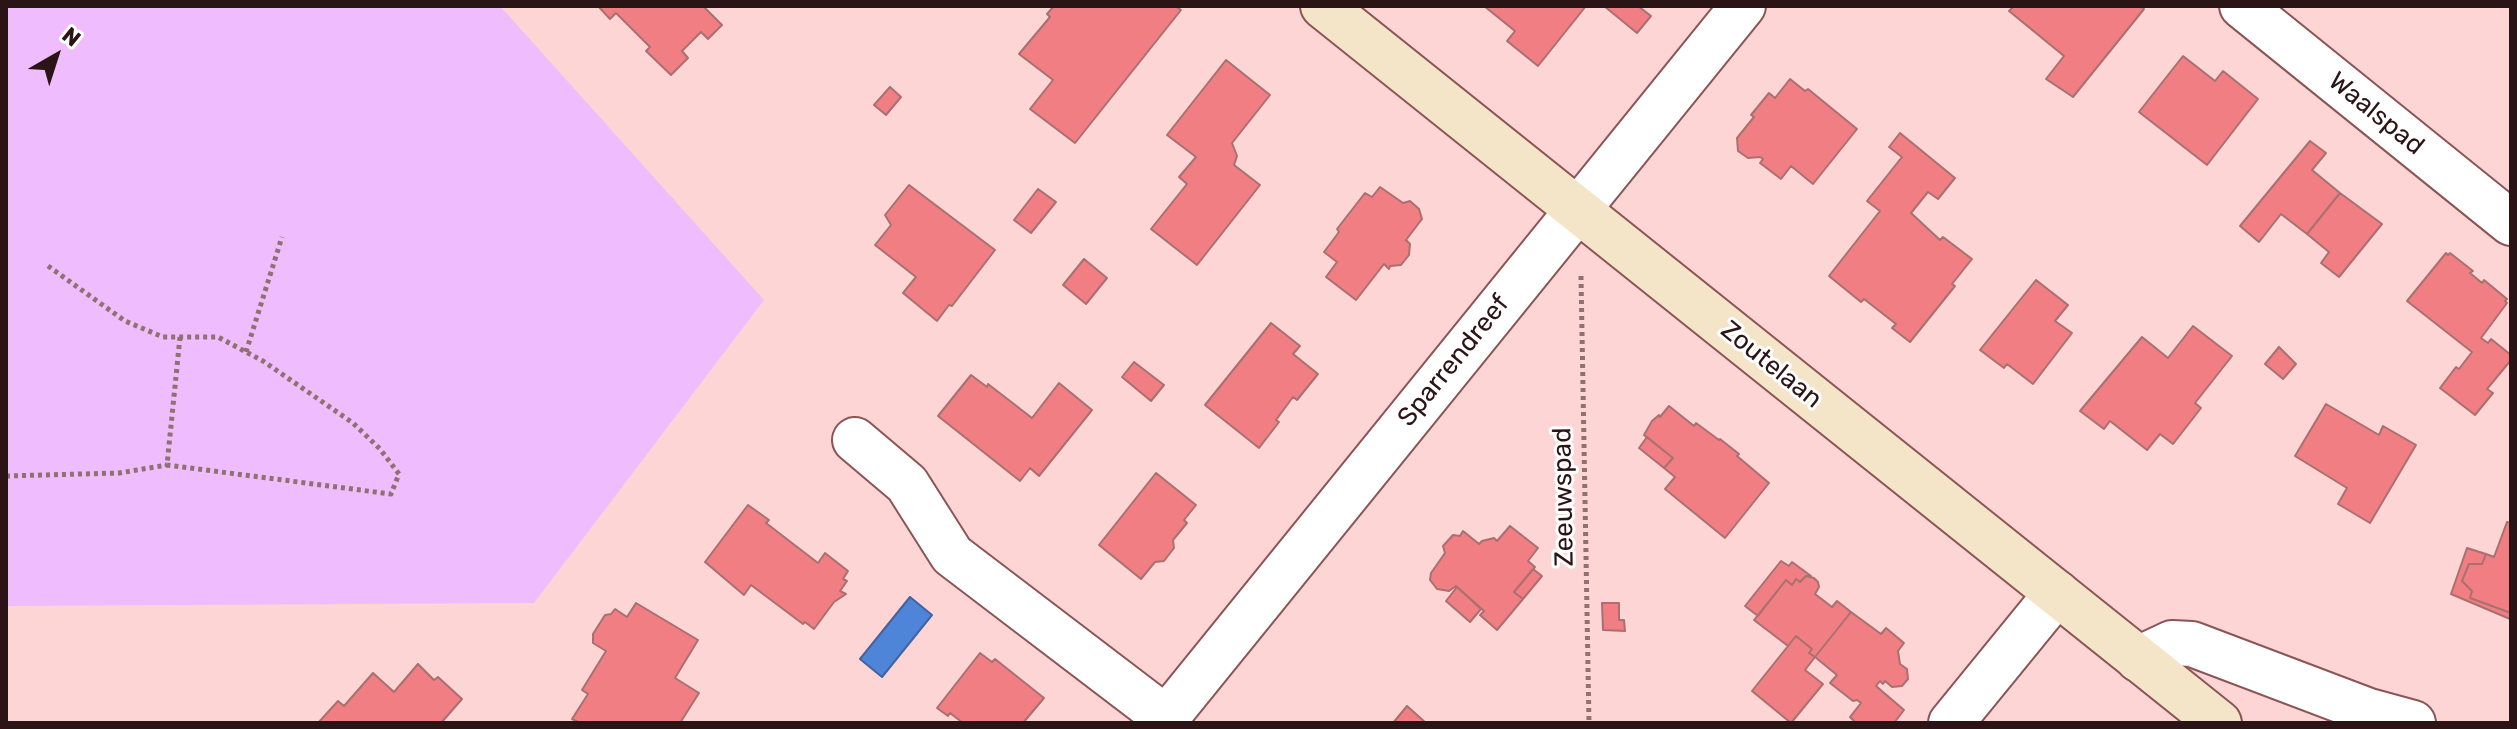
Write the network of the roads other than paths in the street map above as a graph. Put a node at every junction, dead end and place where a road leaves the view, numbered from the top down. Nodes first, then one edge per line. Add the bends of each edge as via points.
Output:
1 (1323, 6) edge
2 (1743, 6) edge
3 (2242, 6) edge
4 (1577, 209) junction
5 (2511, 223) edge
6 (855, 440) dead end
7 (2057, 593) junction
8 (2138, 659) junction
9 (2366, 717) edge
10 (1164, 720) edge
11 (1951, 723) edge
12 (2219, 723) edge
13 (2413, 723) edge

1 - 4 street, Zoutelaan
2 - 4 street, Sparrendreef
3 - 5 street, Waalspad
4 - 7 street, Zoutelaan
4 - 10 street, Sparrendreef
6 - 10 street, Sparrendreef via 907,484 952,555
7 - 8 street, Zoutelaan
7 - 11 street
8 - 9 street via 2172,643 2192,644
8 - 12 street, Zoutelaan
9 - 13 street

